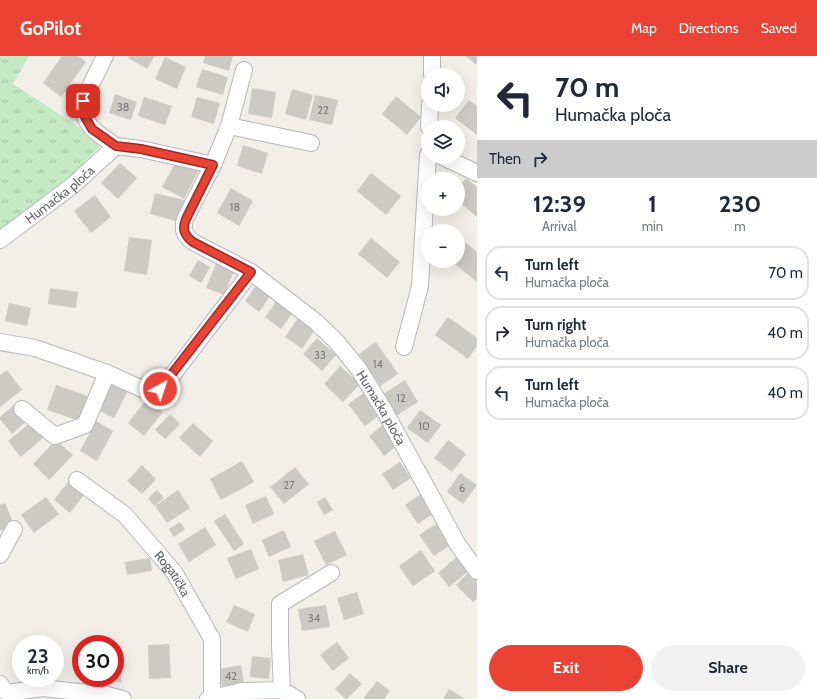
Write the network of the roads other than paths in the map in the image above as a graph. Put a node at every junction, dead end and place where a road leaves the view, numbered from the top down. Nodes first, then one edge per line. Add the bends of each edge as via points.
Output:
1 (105, 56) edge
2 (432, 56) edge
3 (432, 68) edge
4 (244, 70) dead end
5 (229, 126) junction
6 (311, 143) dead end
7 (116, 146) junction
8 (427, 164) edge
9 (458, 164) edge
10 (213, 165) junction
11 (477, 173) edge
12 (0, 240) edge
13 (251, 272) junction
14 (0, 342) edge
15 (404, 347) dead end
16 (107, 373) junction
17 (22, 409) dead end
18 (77, 480) dead end
19 (14, 529) dead end
20 (0, 555) edge
21 (477, 572) edge
22 (331, 573) dead end
23 (282, 690) junction
24 (3, 692) edge
25 (38, 694) edge
26 (210, 698) edge
27 (123, 699) edge
28 (297, 699) edge

1 - 7 street via 83,101 83,108 92,129
2 - 3 street
4 - 5 street, Humačka ploča
5 - 6 street
5 - 10 street, Humačka ploča
7 - 10 street
7 - 12 street, Humačka ploča via 72,186
8 - 15 street via 420,286
9 - 11 street
10 - 13 street, Humačka ploča via 183,225 184,231 193,242
13 - 16 street via 160,389 149,392
13 - 21 street, Humačka ploča via 315,321 358,368 458,545
14 - 16 street via 35,348
16 - 17 street via 85,425 55,436
18 - 26 street, Rogatička via 125,515 174,572 212,639
19 - 20 street
22 - 23 street via 280,604
23 - 26 street, Rogatička via 242,691
23 - 28 street
24 - 25 street
25 - 27 street via 107,695

